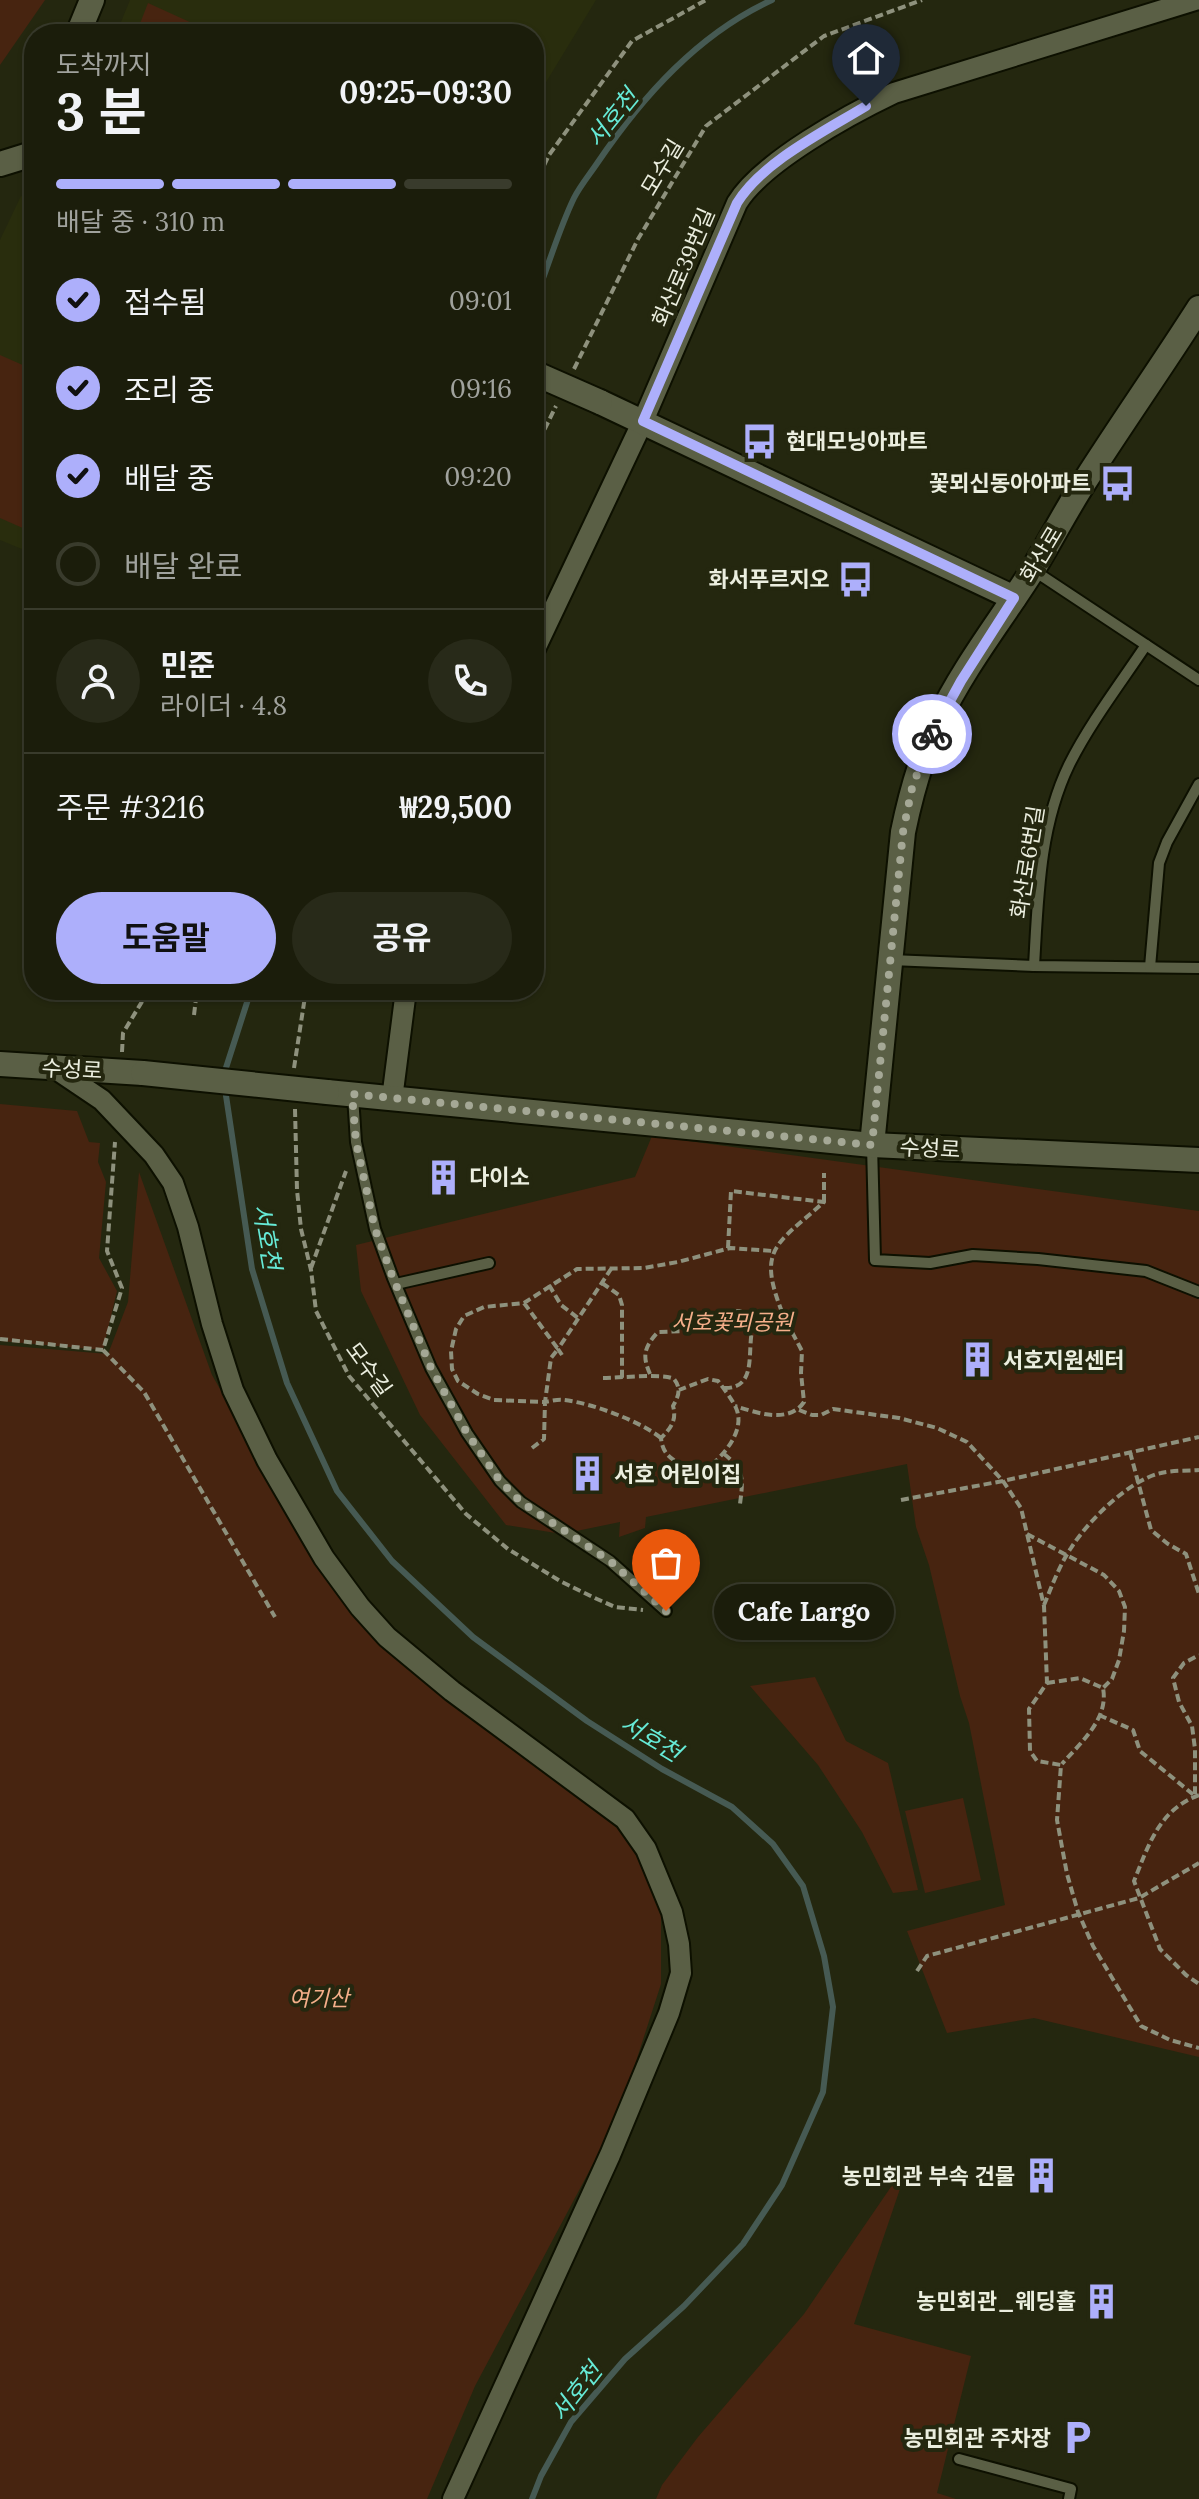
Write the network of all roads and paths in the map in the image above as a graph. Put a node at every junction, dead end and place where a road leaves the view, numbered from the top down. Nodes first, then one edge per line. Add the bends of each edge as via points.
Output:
1 (92, 0) edge
2 (706, 0) edge
3 (922, 0) edge
4 (1195, 0) edge
5 (82, 24) edge
6 (24, 154) edge
7 (0, 164) edge
8 (544, 166) edge
9 (1199, 308) edge
10 (571, 375) dead end
11 (544, 377) edge
12 (557, 403) dead end
13 (643, 421) junction
14 (544, 430) edge
15 (1033, 570) junction
16 (1014, 598) junction
17 (544, 630) edge
18 (1146, 645) junction
19 (1199, 680) edge
20 (1199, 784) edge
21 (891, 960) junction
22 (1034, 966) junction
23 (1150, 967) junction
24 (1199, 968) edge
25 (143, 1000) edge
26 (196, 1000) edge
27 (304, 1000) edge
28 (405, 1000) edge
29 (194, 1015) dead end
30 (0, 1064) edge
31 (56, 1069) junction
32 (294, 1070) dead end
33 (132, 1073) junction
34 (352, 1094) junction
35 (294, 1097) dead end
36 (392, 1099) junction
37 (118, 1119) junction
38 (356, 1142) junction
39 (872, 1145) junction
40 (1199, 1160) edge
41 (824, 1173) dead end
42 (824, 1202) junction
43 (728, 1249) junction
44 (773, 1251) junction
45 (489, 1263) dead end
46 (611, 1269) junction
47 (311, 1270) junction
48 (602, 1283) junction
49 (396, 1284) junction
50 (549, 1285) junction
51 (1199, 1292) edge
52 (524, 1303) junction
53 (784, 1317) junction
54 (578, 1318) junction
55 (754, 1324) junction
56 (0, 1339) edge
57 (558, 1349) junction
58 (103, 1350) junction
59 (562, 1355) dead end
60 (650, 1374) dead end
61 (603, 1378) dead end
62 (622, 1378) junction
63 (723, 1388) junction
64 (679, 1390) junction
65 (545, 1402) junction
66 (735, 1406) junction
67 (799, 1410) junction
68 (1199, 1437) edge
69 (661, 1438) junction
70 (532, 1448) dead end
71 (1130, 1452) junction
72 (724, 1454) junction
73 (1199, 1470) edge
74 (1003, 1481) junction
75 (1136, 1482) junction
76 (901, 1500) dead end
77 (740, 1504) dead end
78 (1027, 1534) junction
79 (1066, 1555) junction
80 (1199, 1594) edge
81 (1044, 1606) junction
82 (666, 1611) joint
83 (275, 1617) dead end
84 (1199, 1655) edge
85 (1047, 1683) junction
86 (1103, 1688) junction
87 (1099, 1715) junction
88 (1061, 1765) junction
89 (1197, 1795) edge
90 (1199, 1863) edge
91 (1139, 1898) junction
92 (917, 1971) dead end
93 (1199, 1984) edge
94 (1199, 2048) edge
95 (959, 2459) dead end
96 (453, 2499) edge
97 (1069, 2499) edge

1 - 5 street
2 - 8 path via 632,41
3 - 10 path, 모수길 via 824,36 706,126 638,239
4 - 13 street, 화산로39번길 via 894,93 756,179 737,203
6 - 7 street
9 - 15 street, 화산로
11 - 13 street, bridge
12 - 14 path
13 - 16 street
13 - 17 street, 화산로39번길
15 - 16 street, 화산로
15 - 18 lane
16 - 21 street, 화산로 via 939,718 916,777 903,832
18 - 19 lane
18 - 22 lane, 화산로6번길 via 1063,779 1040,874
20 - 23 lane via 1159,863
21 - 22 lane
21 - 39 street, 화산로
22 - 23 lane
23 - 24 lane
25 - 33 path via 123,1033
26 - 29 path
27 - 32 path
28 - 36 street
30 - 31 street, 수성로
31 - 33 street, 수성로
31 - 37 street via 102,1100
33 - 34 street, 수성로, bridge
34 - 36 street, 수성로
34 - 38 lane
35 - 47 path, 모수길 via 297,1190
36 - 39 street, 수성로
37 - 58 path via 107,1251 122,1288
37 - 96 street via 173,1183 233,1390 324,1558 387,1637 625,1819 646,1849 672,1912 681,1973 669,2013
38 - 47 path
38 - 49 lane via 375,1229
39 - 40 street, 수성로
39 - 51 lane via 875,1260 930,1263 973,1255 1038,1259 1146,1271
41 - 42 path
42 - 43 path via 731,1191
42 - 44 path
43 - 44 path
43 - 46 path via 644,1268
44 - 53 path via 773,1290
45 - 49 lane
46 - 48 path
46 - 50 path via 577,1269
47 - 82 path, 모수길 via 316,1311 349,1376 466,1514 508,1549 560,1581 615,1607
48 - 54 path
48 - 62 path via 619,1295 622,1305
49 - 82 lane via 441,1387 500,1481 521,1502 610,1561
50 - 52 path
50 - 54 path via 561,1305
52 - 57 path
52 - 65 path via 484,1307 464,1316 451,1351 452,1369 458,1381 494,1400
53 - 55 path
53 - 67 path via 802,1351 804,1402
54 - 57 path
55 - 60 path via 739,1311 697,1316 685,1331 658,1332 647,1343 643,1358
55 - 63 path via 747,1376 741,1384
56 - 58 path
57 - 59 path
57 - 65 path via 551,1358
58 - 83 path via 144,1392
61 - 62 path
62 - 64 path via 667,1375 677,1381
63 - 64 path via 708,1379
63 - 66 path
64 - 69 path via 673,1422
65 - 69 path via 563,1399 609,1412 638,1422
65 - 70 path via 544,1439
66 - 67 path via 785,1415
66 - 72 path via 738,1422
67 - 74 path via 821,1415 833,1409 937,1428 967,1442
68 - 71 path
69 - 72 path via 665,1453 691,1467 708,1468
71 - 74 path
71 - 75 path
72 - 77 path via 742,1477
73 - 75 path via 1162,1472
74 - 76 path
74 - 78 path via 1021,1508
75 - 79 path via 1117,1496
75 - 80 path via 1151,1530 1186,1554
78 - 79 path
78 - 81 path
79 - 81 path
79 - 86 path via 1104,1575 1125,1607 1119,1660
81 - 85 path
84 - 89 path via 1173,1678 1192,1726
85 - 86 path via 1080,1678
85 - 88 path via 1029,1709 1030,1751 1037,1761
86 - 87 path via 1106,1701
87 - 88 path
87 - 89 path via 1133,1730 1140,1751
88 - 94 path via 1057,1820 1067,1874 1093,1946 1141,2026
89 - 91 path via 1170,1810 1157,1829 1134,1881
90 - 91 path
91 - 92 path via 927,1956
91 - 93 path via 1160,1949
95 - 97 lane via 1071,2489

